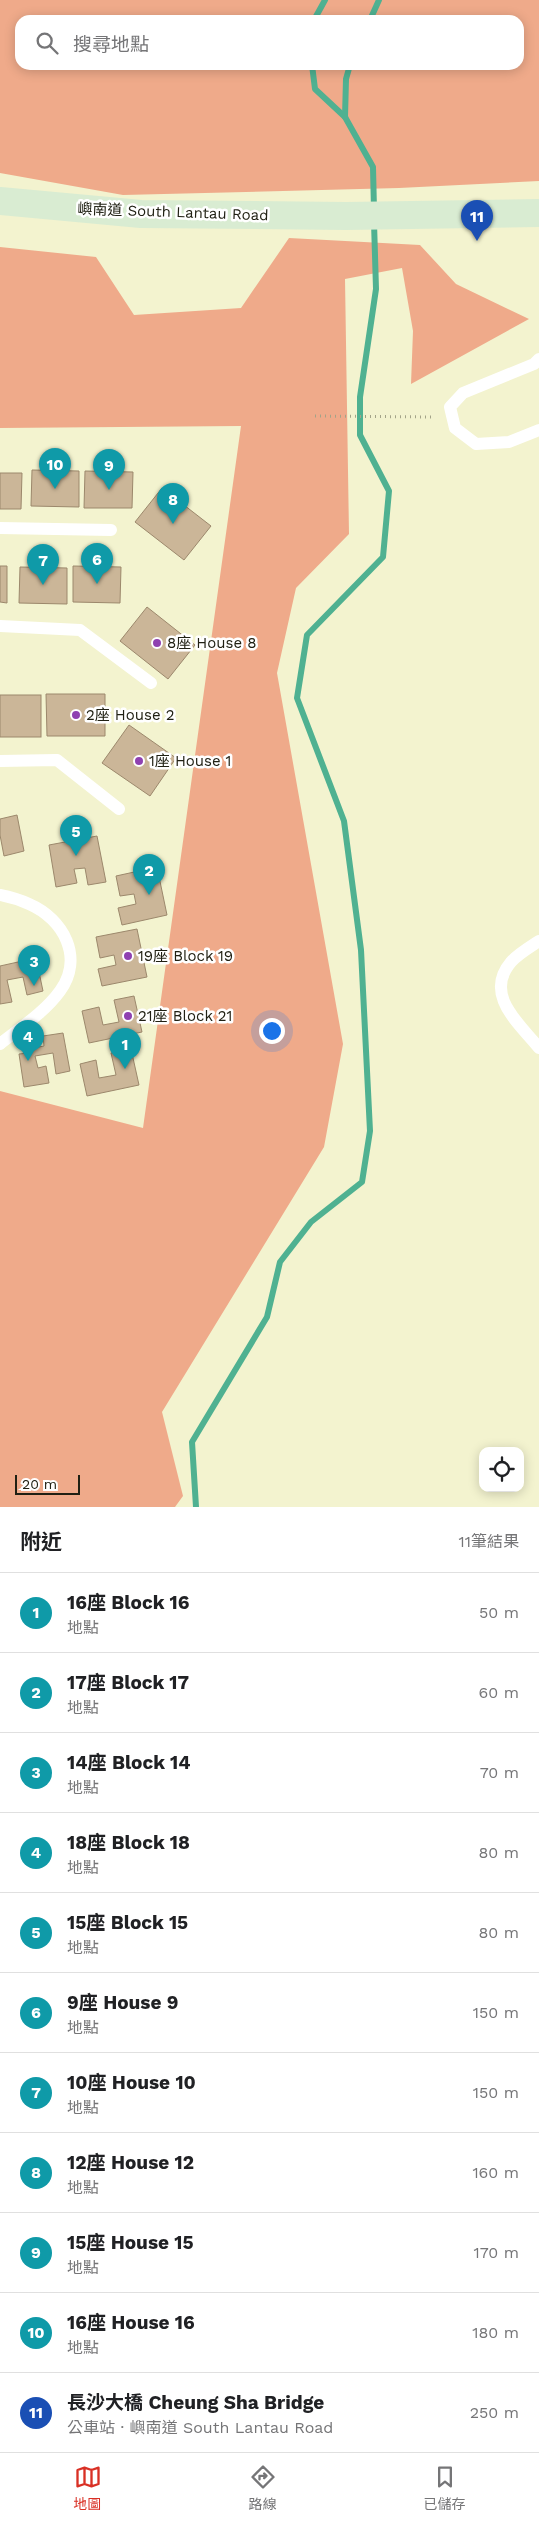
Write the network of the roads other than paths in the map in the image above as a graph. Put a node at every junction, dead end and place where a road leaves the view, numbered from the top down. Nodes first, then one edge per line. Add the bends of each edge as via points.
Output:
1 (0, 201) edge
2 (539, 213) edge
3 (539, 359) edge
4 (539, 430) edge
5 (0, 528) edge
6 (110, 530) dead end
7 (0, 626) edge
8 (152, 683) dead end
9 (0, 761) edge
10 (119, 809) dead end
11 (0, 895) edge
12 (539, 941) edge
13 (0, 1044) edge
14 (539, 1048) edge

1 - 2 main road, 嶼南道 South Lantau Road via 141,214 346,216
3 - 4 lane via 534,364 463,393 450,407 455,428 476,444 509,442
5 - 6 lane
7 - 8 lane via 80,630
9 - 10 lane via 57,760
11 - 13 lane via 30,904 59,924 68,940 71,957 69,975 61,990
12 - 14 lane via 511,962 504,974 501,995 511,1017

